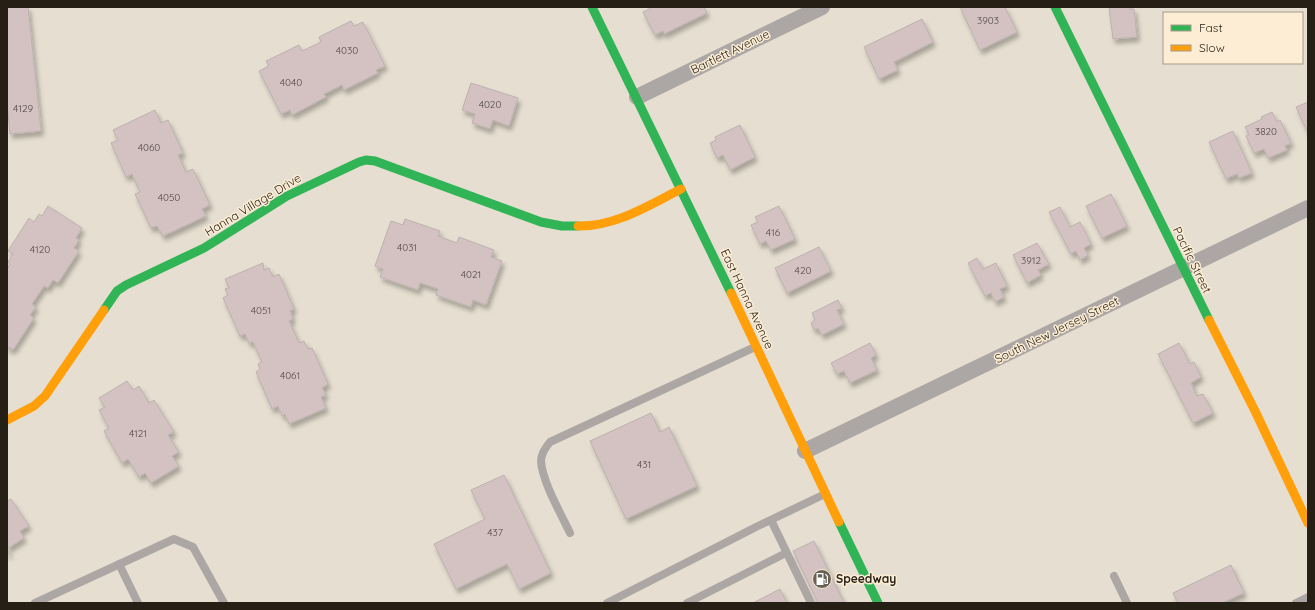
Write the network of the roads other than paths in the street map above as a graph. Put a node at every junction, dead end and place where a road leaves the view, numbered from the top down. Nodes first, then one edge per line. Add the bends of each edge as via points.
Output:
1 (592, 7) edge
2 (822, 7) edge
3 (1055, 7) edge
4 (637, 97) junction
5 (681, 189) junction
6 (1308, 208) edge
7 (1183, 269) junction
8 (756, 347) junction
9 (7, 420) edge
10 (805, 451) junction
11 (826, 494) junction
12 (771, 520) junction
13 (1308, 524) edge
14 (570, 533) dead end
15 (786, 553) junction
16 (119, 564) junction
17 (1114, 576) dead end
18 (1308, 597) edge
19 (35, 603) edge
20 (138, 603) edge
21 (224, 603) edge
22 (607, 603) edge
23 (687, 603) edge
24 (811, 603) edge
25 (878, 603) edge
26 (1127, 603) edge
27 (1296, 603) edge

1 - 4 street, East Hanna Avenue
2 - 4 street, Bartlett Avenue
3 - 7 street, Pacific Street
4 - 5 street, East Hanna Avenue
5 - 8 street, East Hanna Avenue
5 - 9 street, Hanna Village Drive via 617,220 597,225 567,226 541,222 375,161 359,162 287,196 220,239 117,291 45,396 34,406
6 - 7 street, South New Jersey Street
7 - 10 street, South New Jersey Street
7 - 13 street, Pacific Street via 1256,413
8 - 10 street, East Hanna Avenue
8 - 14 lane via 550,442 541,461 547,485
10 - 11 street, East Hanna Avenue
11 - 12 lane
11 - 25 street, East Hanna Avenue
12 - 15 lane
12 - 22 lane
15 - 23 lane
15 - 24 lane
16 - 19 lane
16 - 20 lane
16 - 21 lane via 174,539 192,547
17 - 26 lane
18 - 27 lane

